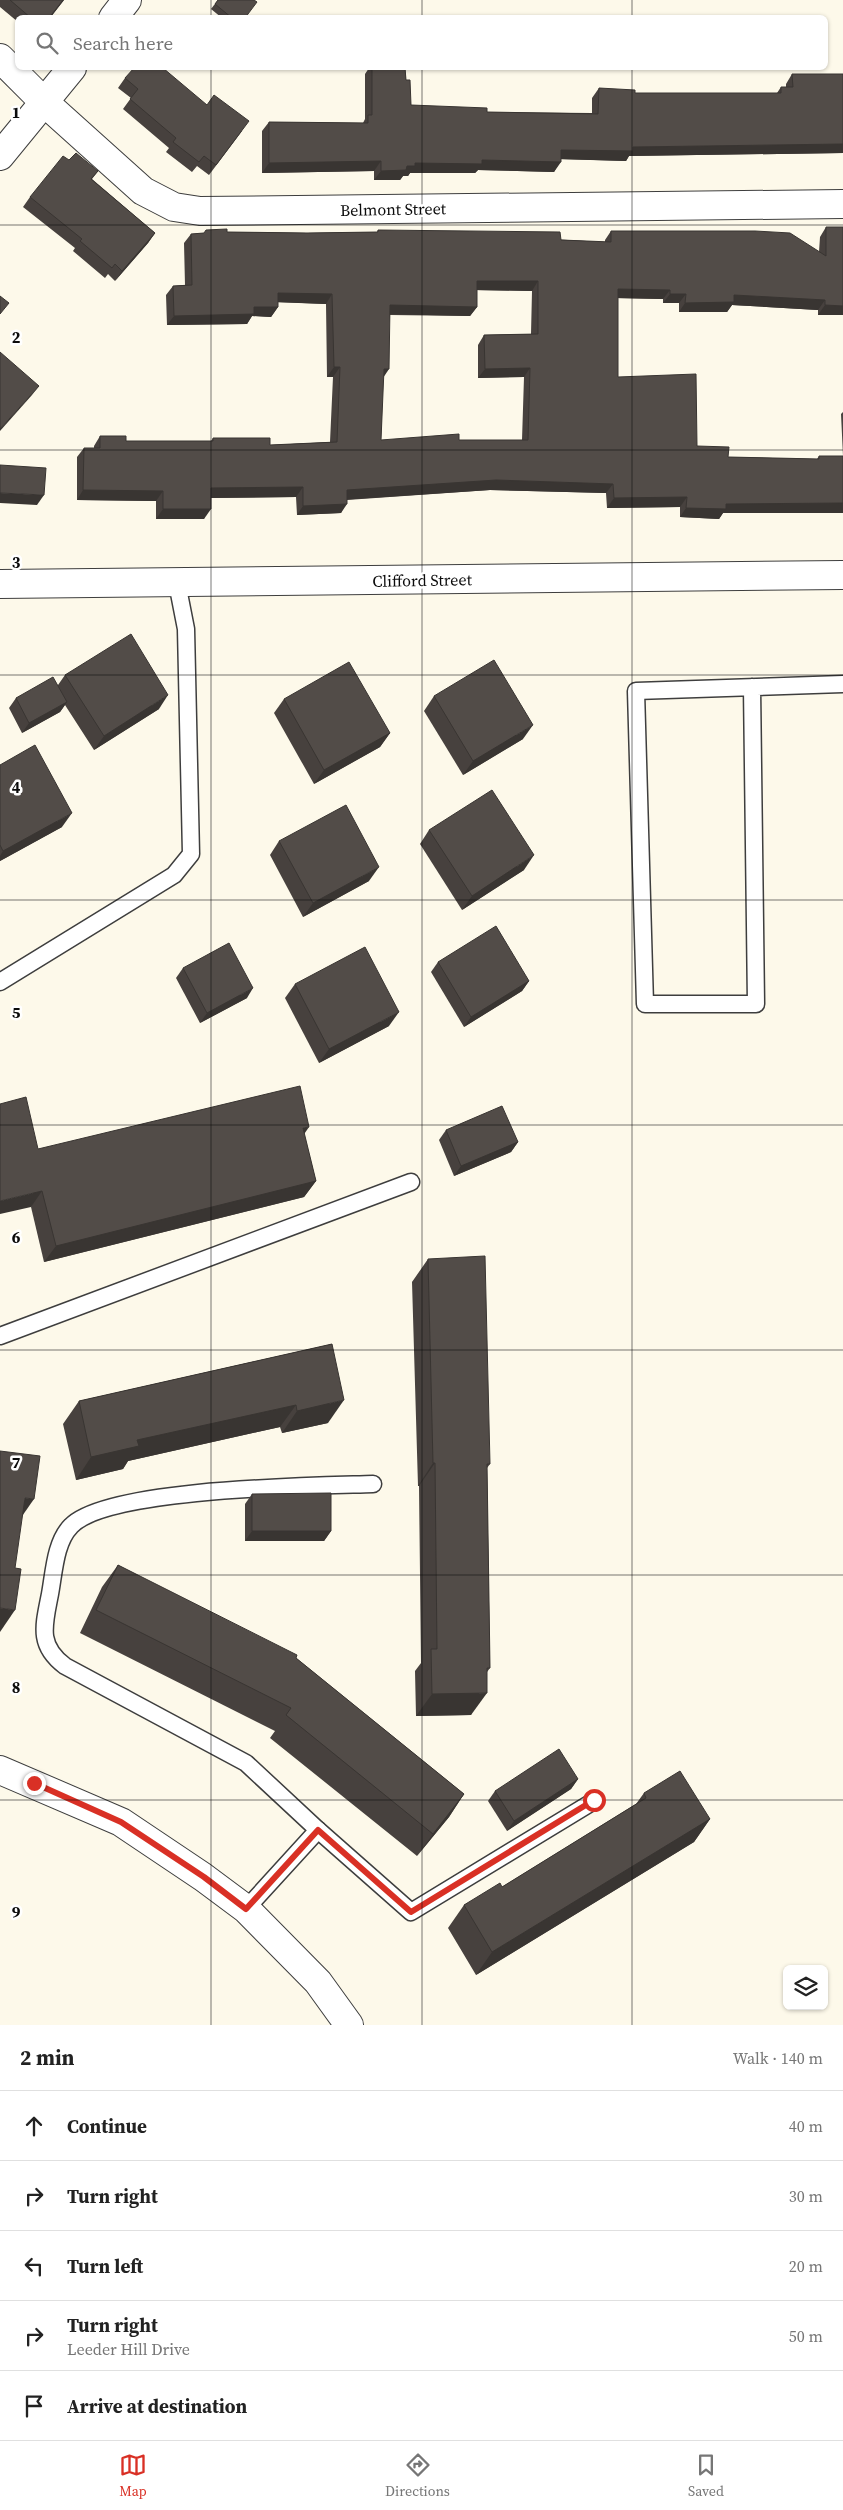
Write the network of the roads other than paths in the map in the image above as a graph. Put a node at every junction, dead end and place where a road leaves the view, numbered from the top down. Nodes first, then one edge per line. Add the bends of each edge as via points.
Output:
1 (127, 0) edge
2 (115, 15) edge
3 (0, 58) edge
4 (70, 70) edge
5 (44, 102) junction
6 (0, 156) edge
7 (843, 204) edge
8 (843, 575) edge
9 (177, 583) junction
10 (0, 584) edge
11 (843, 684) edge
12 (752, 687) junction
13 (0, 982) edge
14 (411, 1182) dead end
15 (0, 1336) edge
16 (373, 1484) dead end
17 (0, 1770) edge
18 (594, 1800) dead end
19 (318, 1830) junction
20 (246, 1909) junction
21 (349, 2025) edge

1 - 2 street
3 - 5 street, Belmont Street
4 - 5 street
5 - 6 street
5 - 7 street, Belmont Street via 143,191 174,207 200,212
8 - 9 street, Clifford Street
9 - 10 street, Clifford Street
9 - 13 lane via 186,629 191,854 174,874
11 - 12 lane
12 - 12 lane via 636,692 645,1004 756,1004
14 - 15 lane
16 - 19 lane via 142,1499 83,1517 63,1537 45,1616 44,1631 52,1656 246,1763
17 - 20 street via 121,1822
18 - 19 lane via 411,1912
19 - 20 lane
20 - 21 street via 318,1982

